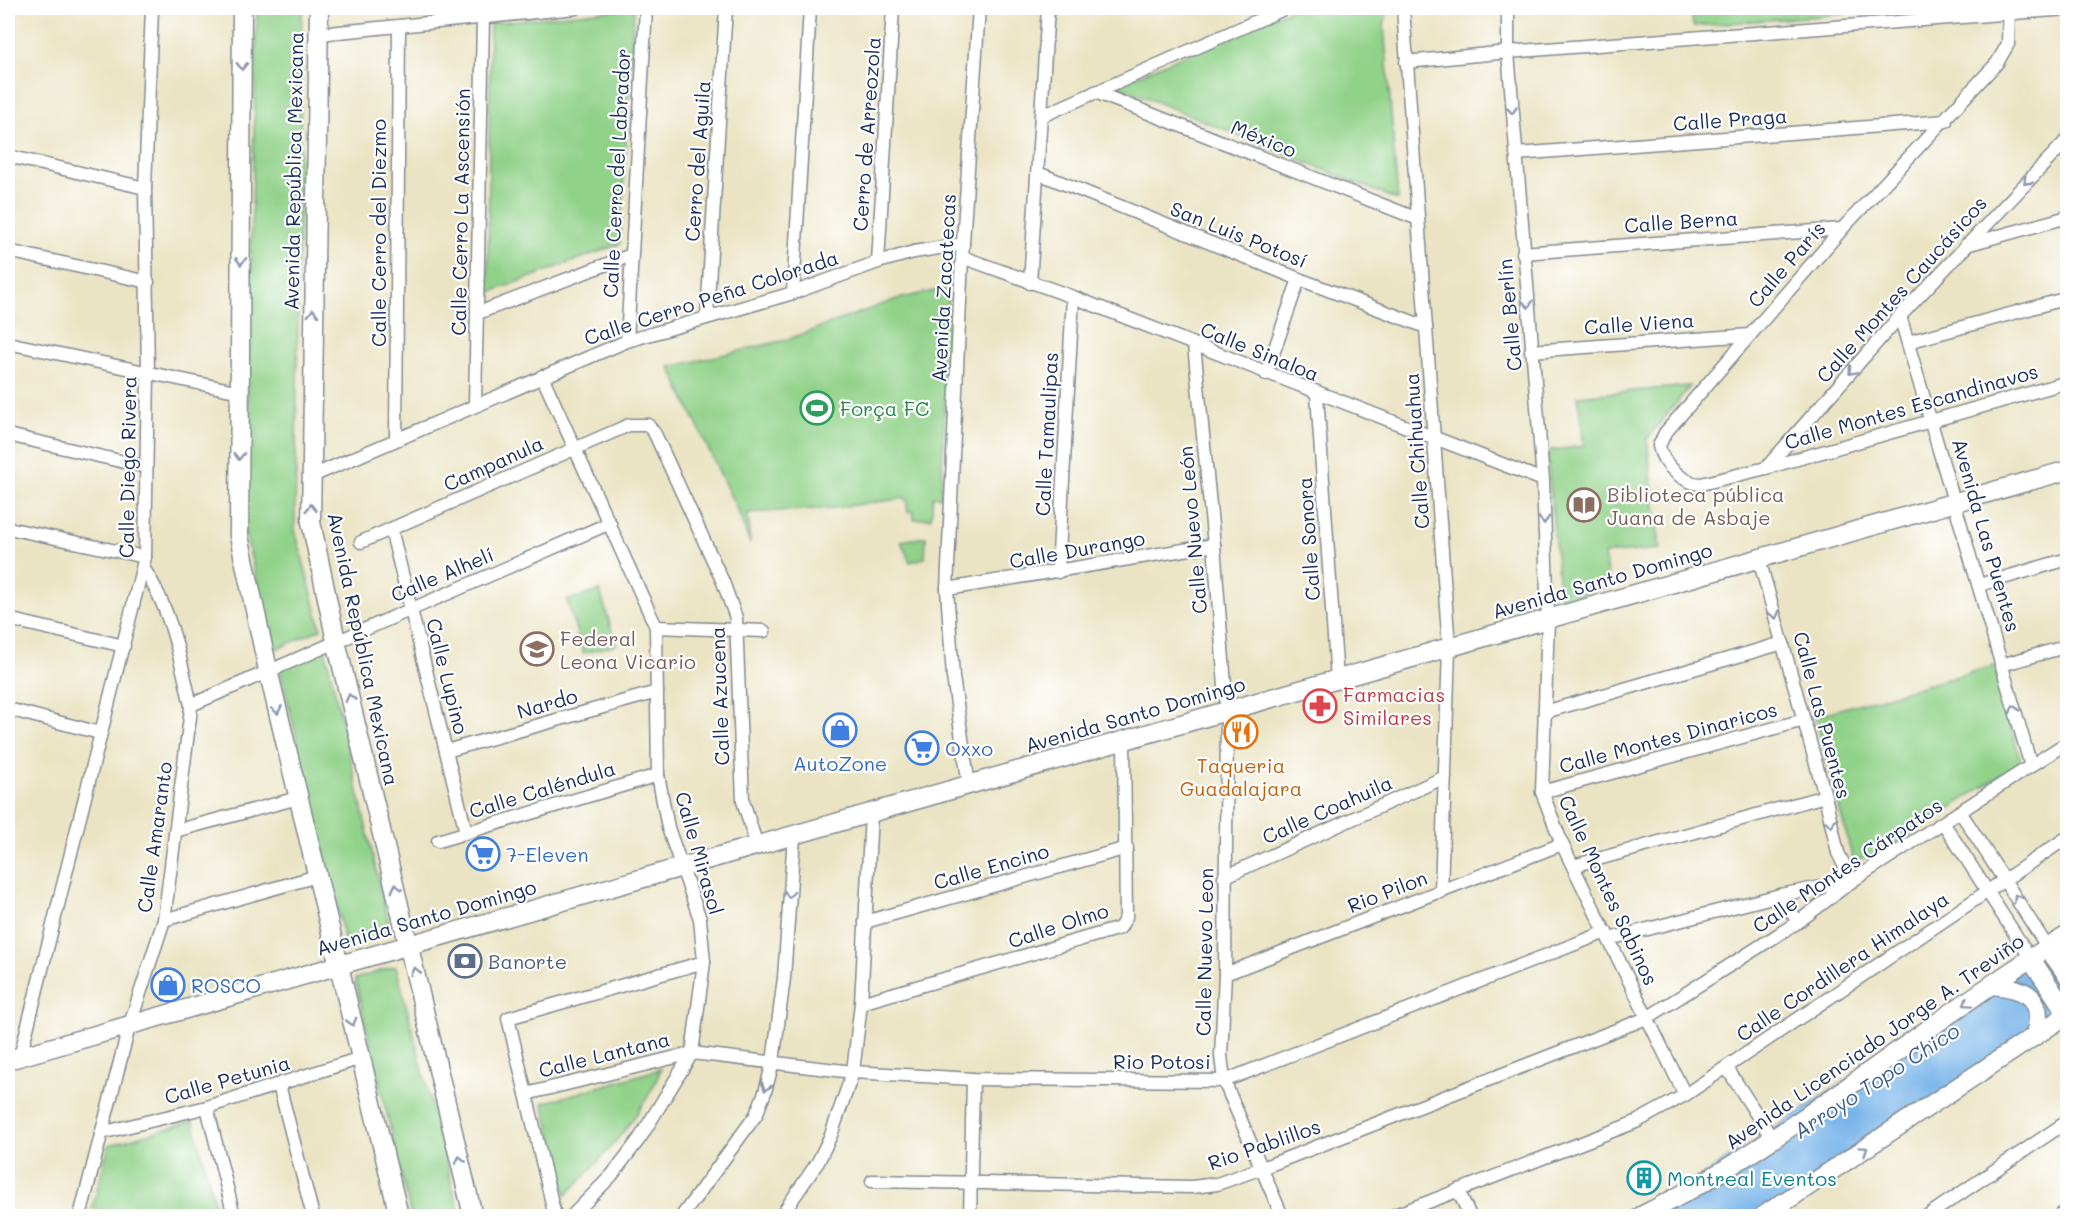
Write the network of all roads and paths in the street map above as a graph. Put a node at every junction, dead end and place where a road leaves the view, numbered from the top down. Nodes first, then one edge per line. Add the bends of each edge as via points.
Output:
1 (152, 8) edge
2 (242, 8) edge
3 (319, 8) edge
4 (576, 8) edge
5 (646, 8) edge
6 (726, 8) edge
7 (810, 8) edge
8 (893, 8) edge
9 (979, 8) edge
10 (1048, 8) edge
11 (1286, 8) edge
12 (1403, 8) edge
13 (1508, 8) edge
14 (2067, 9) edge
15 (2009, 11) edge
16 (483, 19) junction
17 (399, 27) junction
18 (319, 34) junction
19 (1508, 52) junction
20 (1406, 62) junction
21 (1095, 92) junction
22 (1042, 116) junction
23 (1946, 121) junction
24 (2067, 139) edge
25 (1516, 154) junction
26 (8, 156) edge
27 (1038, 173) junction
28 (145, 188) junction
29 (2067, 217) edge
30 (1418, 219) junction
31 (1842, 229) junction
32 (1965, 246) junction
33 (963, 250) junction
34 (8, 251) edge
35 (1523, 253) junction
36 (631, 255) junction
37 (878, 262) junction
38 (1299, 279) junction
39 (148, 282) junction
40 (1030, 283) junction
41 (793, 293) junction
42 (1073, 297) junction
43 (2067, 298) edge
44 (478, 313) junction
45 (707, 316) junction
46 (1900, 316) junction
47 (1426, 327) junction
48 (1750, 335) junction
49 (627, 341) junction
50 (1908, 342) junction
51 (8, 343) edge
52 (1194, 345) junction
53 (1532, 351) junction
54 (148, 373) junction
55 (1266, 374) junction
56 (542, 376) junction
57 (2067, 382) edge
58 (240, 392) junction
59 (1317, 394) junction
60 (475, 405) junction
61 (1930, 421) junction
62 (642, 424) joint
63 (8, 435) edge
64 (1435, 437) junction
65 (396, 439) junction
66 (576, 448) junction
67 (146, 467) junction
68 (1766, 468) junction
69 (2067, 470) edge
70 (312, 476) junction
71 (1543, 480) junction
72 (1955, 503) junction
73 (610, 523) junction
74 (8, 528) edge
75 (391, 529) junction
76 (361, 542) dead end
77 (1214, 545) junction
78 (1759, 559) junction
79 (2067, 560) edge
80 (145, 563) junction
81 (1058, 572) junction
82 (1979, 585) junction
83 (947, 589) junction
84 (411, 608) junction
85 (8, 619) edge
86 (1548, 619) junction
87 (656, 627) junction
88 (738, 630) junction
89 (764, 631) dead end
90 (336, 641) junction
91 (1782, 643) junction
92 (124, 646) junction
93 (2067, 646) edge
94 (1449, 648) junction
95 (2001, 665) junction
96 (268, 670) junction
97 (1337, 680) junction
98 (657, 692) junction
99 (190, 705) junction
100 (8, 709) edge
101 (1227, 711) junction
102 (1545, 712) junction
103 (1804, 720) junction
104 (100, 733) junction
105 (1124, 739) junction
106 (2067, 742) edge
107 (446, 751) junction
108 (2031, 766) junction
109 (658, 775) junction
110 (1445, 777) junction
111 (969, 786) junction
112 (1542, 792) junction
113 (1825, 796) junction
114 (298, 798) junction
115 (1961, 813) junction
116 (871, 814) junction
117 (1944, 824) junction
118 (175, 831) junction
119 (466, 832) junction
120 (794, 836) junction
121 (2067, 837) edge
122 (438, 841) dead end
123 (1562, 844) junction
124 (757, 846) junction
125 (1126, 848) junction
126 (1573, 867) junction
127 (681, 868) junction
128 (317, 876) junction
129 (1224, 877) junction
130 (2004, 878) junction
131 (1852, 881) junction
132 (1987, 890) junction
133 (1441, 892) junction
134 (1780, 895) junction
135 (164, 920) junction
136 (865, 922) junction
137 (1798, 922) junction
138 (1608, 935) junction
139 (2067, 935) edge
140 (409, 945) junction
141 (2052, 954) junction
142 (704, 962) junction
143 (2035, 965) junction
144 (338, 966) junction
145 (1224, 974) junction
146 (2067, 975) edge
147 (1992, 985) junction
148 (861, 1003) junction
149 (2066, 1013) edge
150 (1647, 1018) junction
151 (129, 1027) junction
152 (2037, 1030) junction
153 (692, 1053) junction
154 (14, 1058) edge
155 (362, 1058) junction
156 (773, 1062) junction
157 (1727, 1068) junction
158 (853, 1072) junction
159 (973, 1079) junction
160 (1224, 1080) junction
161 (279, 1085) junction
162 (526, 1094) junction
163 (1685, 1095) junction
164 (207, 1107) junction
165 (2067, 1121) edge
166 (101, 1133) junction
167 (1773, 1140) junction
168 (1262, 1168) junction
169 (872, 1180) dead end
170 (972, 1181) junction
171 (1458, 1190) junction
172 (2067, 1210) edge
173 (80, 1216) edge
174 (234, 1216) edge
175 (313, 1216) edge
176 (399, 1216) edge
177 (473, 1216) edge
178 (555, 1216) edge
179 (572, 1216) edge
180 (682, 1216) edge
181 (781, 1216) edge
182 (970, 1216) edge
183 (1282, 1216) edge
184 (1392, 1216) edge
185 (1470, 1216) edge
186 (1641, 1216) edge
187 (1763, 1216) edge
188 (1927, 1216) edge
189 (2059, 1216) edge

1 - 28 street, Calle Diego Rivera
2 -> 58 main road
3 - 18 main road, Avenida República Mexicana
4 - 16 street
5 - 36 street, Calle Cerro del Labrador
6 - 45 street, Cerro del Aguila
7 - 41 street
8 - 37 street, Cerro de Arreozola
9 - 33 street, Avenida Zacatecas
10 - 22 street
11 - 21 street
12 - 20 street, Calle Chihuahua
13 - 19 street, Calle Berlín
14 - 15 street
15 - 19 street
15 - 23 street, Calle París via 2006,50
16 - 17 street
16 - 44 street, Calle Cerro La Ascensión
17 - 18 street
17 - 65 street, Calle Cerro del Diezmo
70 -> 18 main road, Avenida República Mexicana
19 - 20 street
19 -> 25 street, Calle Berlín
20 - 30 street, Calle Chihuahua
21 - 22 street
21 - 30 street, México
22 - 27 street
23 - 25 street, Calle Praga
23 - 31 street, Calle París
24 -> 32 street, Calle Montes Caucásicos
25 - 35 street, Calle Berlín
26 - 28 street
27 - 38 street, San Luis Potosí
27 - 40 street
28 - 39 street, Calle Diego Rivera
29 - 32 street
30 - 47 street, Calle Chihuahua
31 - 35 street, Calle Berna
31 - 48 street, Calle París
32 - 46 street, Calle Montes Caucásicos
33 - 37 street, Calle Cerro Peña Colorada via 914,252
33 - 40 street, Calle Sinaloa
33 - 83 street, Avenida Zacatecas
34 - 39 street
35 -> 53 street, Calle Berlín
36 - 44 street
36 - 49 street, Calle Cerro del Labrador
37 - 41 street, Calle Cerro Peña Colorada
38 - 47 street, San Luis Potosí
38 - 55 street
39 - 54 street, Calle Diego Rivera
40 - 42 street, Calle Sinaloa
41 - 45 street, Calle Cerro Peña Colorada
42 - 52 street, Calle Sinaloa
42 - 81 street, Calle Tamaulipas
43 - 50 street
44 - 60 street, Calle Cerro La Ascensión
45 - 49 street, Calle Cerro Peña Colorada
46 - 50 street, Avenida Las Puentes
46 -> 68 street, Calle Montes Caucásicos
47 - 64 street, Calle Chihuahua
48 - 53 street, Calle Viena
48 - 68 street, Calle París via 1665,433 1659,446 1664,460 1693,484
49 - 56 street, Calle Cerro Peña Colorada
50 - 61 street, Avenida Las Puentes
51 - 54 street
52 - 55 street, Calle Sinaloa
52 - 77 street, Calle Nuevo León
53 - 71 street, Calle Berlín
54 - 58 street
54 - 67 street, Calle Diego Rivera
55 - 59 street, Calle Sinaloa
56 - 60 street, Calle Cerro Peña Colorada
56 - 66 street, Calle Mirasol
57 - 61 street, Calle Montes Escandinavos
58 -> 96 main road via 239,536
59 - 64 street, Calle Sinaloa
59 - 97 street, Calle Sonora
60 - 65 street, Calle Cerro Peña Colorada
61 - 68 street, Calle Montes Escandinavos
61 - 72 street, Avenida Las Puentes
62 - 66 street, Campanula via 629,425
62 - 88 street, Calle Azucena via 655,434 723,582
63 - 67 street
64 - 71 street, Calle Sinaloa
64 - 94 street, Calle Chihuahua
65 - 70 street, Calle Cerro Peña Colorada
66 - 73 street, Calle Mirasol
66 - 75 street, Campanula
67 - 80 street, Calle Diego Rivera
69 - 72 main road, Avenida Santo Domingo
90 -> 70 main road, Avenida República Mexicana via 311,522
71 -> 86 street, Calle Berlín
72 - 78 main road, Avenida Santo Domingo
72 - 82 street, Avenida Las Puentes
73 - 84 street, Calle Alhelí
73 - 87 street, Calle Mirasol
74 - 80 street
75 - 76 street, Campanula
75 - 84 street, Calle Lupino
77 - 81 street, Calle Durango
77 - 101 street, Calle Nuevo León
78 - 86 main road, Avenida Santo Domingo
78 -> 91 street, Calle Las Puentes
79 - 82 street
80 - 92 street, Calle Diego Rivera
80 - 99 street, Calle Amaranto via 168,616
81 - 83 street, Calle Durango
82 - 95 street, Avenida Las Puentes
83 - 111 street, Avenida Zacatecas via 953,677
84 - 90 street, Calle Alhelí
84 - 107 street, Calle Lupino
85 - 92 street
86 - 94 main road, Avenida Santo Domingo
86 - 102 street, Calle Montes Sabinos
87 - 88 street
87 - 98 street, Calle Mirasol
88 - 89 street
88 - 124 street, Calle Azucena via 743,801
90 - 96 street, Calle Alhelí
140 -> 90 main road, Avenida República Mexicana
91 - 102 street
91 - 103 street, Calle Las Puentes
92 - 104 street, Calle Diego Rivera
93 - 95 street
94 - 97 main road, Avenida Santo Domingo
94 - 110 street, Calle Chihuahua
108 -> 95 street, Avenida Las Puentes
96 - 99 street, Calle Alhelí
96 -> 114 main road
97 - 101 main road, Avenida Santo Domingo
98 - 107 street, Nardo
98 - 109 street, Calle Mirasol
99 - 118 street, Calle Amaranto
100 - 104 street
101 - 105 main road, Avenida Santo Domingo
101 - 129 street, Calle Nuevo Leon
102 - 112 street, Calle Montes Sabinos
103 - 112 street, Calle Montes Dinaricos
103 - 113 street, Calle Las Puentes
104 - 154 street, Calle Diego Rivera
105 - 111 main road, Avenida Santo Domingo
105 - 125 street, Calle Olmo
106 - 108 street, Calle Montes Cárpatos
107 - 119 street, Calle Lupino
108 - 115 street, Calle Montes Cárpatos
109 - 119 street, Calle Caléndula
109 - 127 street, Calle Mirasol via 668,828
110 - 129 street, Calle Coahuila
110 - 133 street, Calle Chihuahua
111 - 116 main road, Avenida Santo Domingo
112 - 123 street, Calle Montes Sabinos
113 - 126 street
113 -> 131 street, Calle Las Puentes via 1838,853
114 - 118 street
114 - 128 main road
115 - 117 street, Calle Montes Cárpatos
115 - 130 street
116 - 120 main road, Avenida Santo Domingo
116 - 136 street
117 - 131 street, Calle Montes Cárpatos
117 - 132 street
118 - 135 street, Calle Amaranto
119 - 122 street, Calle Caléndula
120 - 124 main road, Avenida Santo Domingo
120 -> 156 street
121 - 130 street, Calle Cordillera Himalaya
123 - 126 street, Calle Montes Sabinos
123 - 133 street, Rio Pilon
124 - 127 main road, Avenida Santo Domingo
125 - 136 street, Calle Encino
125 - 148 street, Calle Olmo via 1126,917 1120,928
126 - 138 street, Calle Montes Sabinos
127 - 140 main road, Avenida Santo Domingo
127 - 142 street, Calle Mirasol via 700,920
128 - 135 street
128 - 144 main road
129 - 145 street, Calle Nuevo Leon
130 - 132 street, Calle Cordillera Himalaya
141 -> 130 street
131 - 134 street, Rio Potosi
131 - 137 street, Calle Montes Cárpatos
132 - 143 street
132 - 157 street, Calle Cordillera Himalaya
133 - 145 street, Rio Pilon
134 - 137 street
134 - 138 street, Rio Potosi
135 - 151 street, Calle Amaranto
136 - 148 street
137 - 150 street, Calle Montes Cárpatos
138 - 150 street, Calle Montes Sabinos
138 - 160 street, Rio Potosi
139 - 141 main road, Avenida Licenciado Jorge A. Treviño
140 - 144 main road, Avenida Santo Domingo
177 -> 140 main road, Avenida República Mexicana
141 - 143 main road, Avenida Licenciado Jorge A. Treviño
141 - 146 main road
142 - 153 street, Calle Mirasol
142 - 162 street via 508,1018
143 - 147 main road, Avenida Licenciado Jorge A. Treviño
143 - 149 main road
144 - 151 main road, Avenida Santo Domingo
144 -> 155 main road
145 - 160 street, Calle Nuevo Leon
147 - 152 main road via 2015,987 2030,995 2036,1003
147 -> 167 main road, Avenida Licenciado Jorge A. Treviño
148 - 158 street
149 - 152 main road
150 - 163 street, Calle Montes Sabinos
150 - 168 street, Rio Pablillos
151 - 154 main road, Avenida Santo Domingo
151 - 166 street, Calle Amaranto
187 -> 152 main road
153 - 156 street, Rio Potosi
153 - 162 street, Calle Lantana
153 - 179 street, Calle Mirasol via 640,1138 612,1175
155 - 161 street, Calle Petunia
155 - 176 main road
156 - 158 street, Rio Potosi
156 -> 180 street via 756,1115
157 - 163 street, Calle Cordillera Himalaya
157 - 167 street
158 - 159 street, Rio Potosi
158 - 181 street via 818,1162
159 - 160 street, Rio Potosi
159 - 170 street
160 - 168 street, Calle Nuevo Leon
161 - 164 street, Calle Petunia
161 - 175 street
162 - 178 street
163 - 171 street, Calle Cordillera Himalaya via 1636,1122
164 - 166 street, Calle Petunia
164 - 174 street
165 - 188 street
166 - 173 street, Calle Amaranto
167 - 186 main road, Avenida Licenciado Jorge A. Treviño via 1691,1192
168 - 170 street, Rio Pablillos via 1216,1184 1192,1187
168 - 183 street, Calle Nuevo Leon
169 - 170 street, Rio Pablillos
170 - 182 street
171 - 184 street, Calle Cordillera Himalaya
171 - 185 street
172 - 189 street

